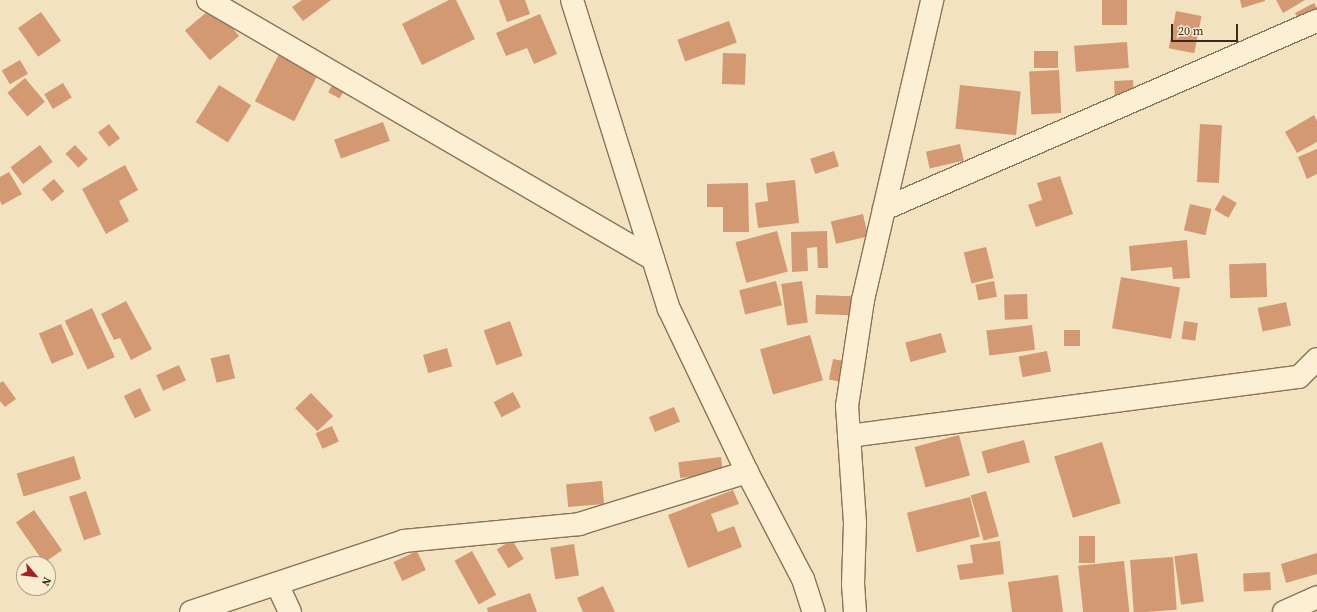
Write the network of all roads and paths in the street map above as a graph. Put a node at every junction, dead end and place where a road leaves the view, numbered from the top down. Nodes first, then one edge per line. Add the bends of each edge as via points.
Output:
1 (208, 0) edge
2 (572, 0) edge
3 (932, 0) edge
4 (1317, 21) edge
5 (884, 209) junction
6 (654, 259) junction
7 (1317, 359) edge
8 (1308, 375) edge
9 (849, 436) junction
10 (748, 472) junction
11 (277, 584) junction
12 (1317, 597) edge
13 (191, 612) edge
14 (290, 612) edge
15 (814, 612) edge
16 (855, 612) edge
17 (1284, 612) edge

1 - 6 street
2 - 6 street
3 - 5 street
4 - 5 street
5 - 9 street via 863,300 847,406
6 - 10 street via 669,309
7 - 8 street
8 - 9 street
9 - 16 street via 854,523
10 - 11 street via 579,524 404,542
10 - 15 street via 802,579
11 - 13 street
11 - 14 street
12 - 17 street

